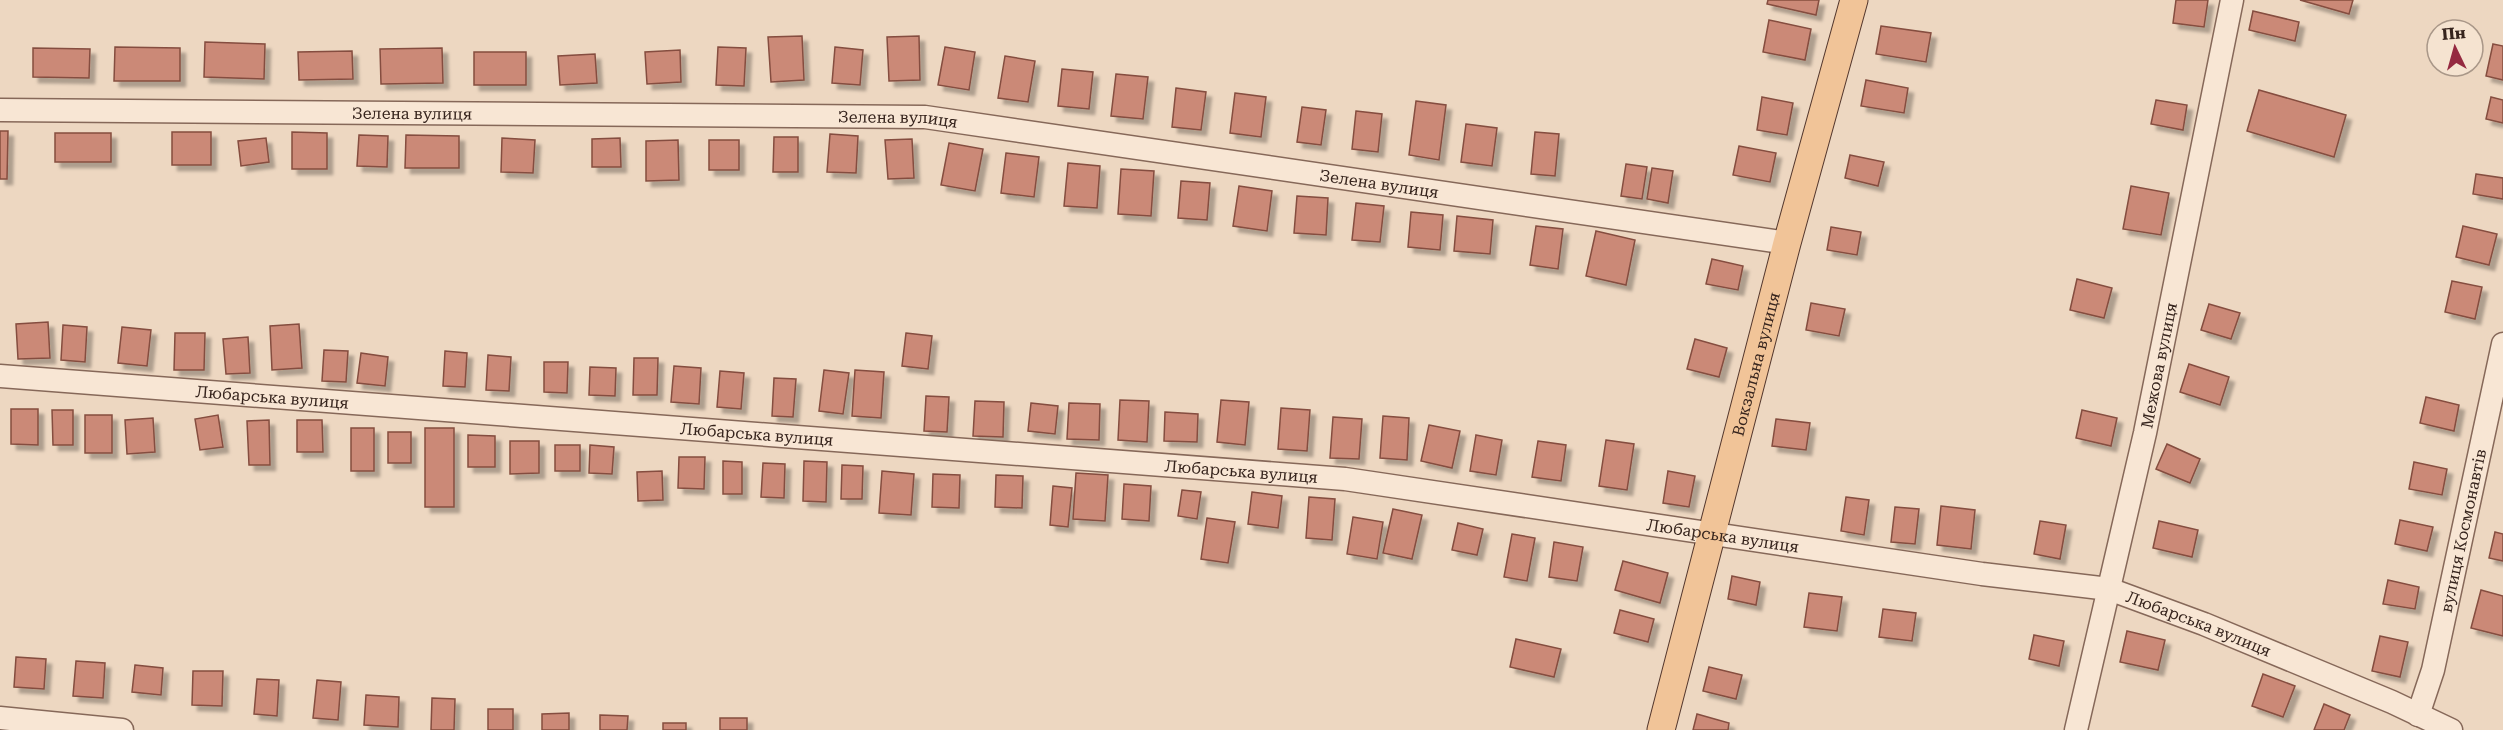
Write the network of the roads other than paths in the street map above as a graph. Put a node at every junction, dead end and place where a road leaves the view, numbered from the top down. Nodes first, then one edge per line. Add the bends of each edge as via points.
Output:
1 (1854, 0) edge
2 (2232, 0) edge
3 (0, 110) edge
4 (1787, 243) junction
5 (2503, 344) edge
6 (0, 376) edge
7 (2498, 385) edge
8 (1713, 534) junction
9 (2109, 589) junction
10 (2418, 715) junction
11 (0, 718) edge
12 (122, 730) edge
13 (1661, 730) edge
14 (2076, 730) edge
15 (2451, 730) edge

1 - 4 main road, Вокзальна вулиця
2 - 9 street, Межова вулиця via 2145,433
3 - 4 street, Зелена вулиця via 925,117
4 - 8 main road, Вокзальна вулиця
5 - 7 street, вулиця Космонавтів
6 - 8 street, Любарська вулиця via 1345,479
7 - 10 street, вулиця Космонавтів via 2433,670
8 - 9 street, Любарська вулиця
8 - 13 main road, Вокзальна вулиця
9 - 10 street, Любарська вулиця via 2204,624
9 - 14 street, Межова вулиця
10 - 15 street, Любарська вулиця
11 - 12 street

